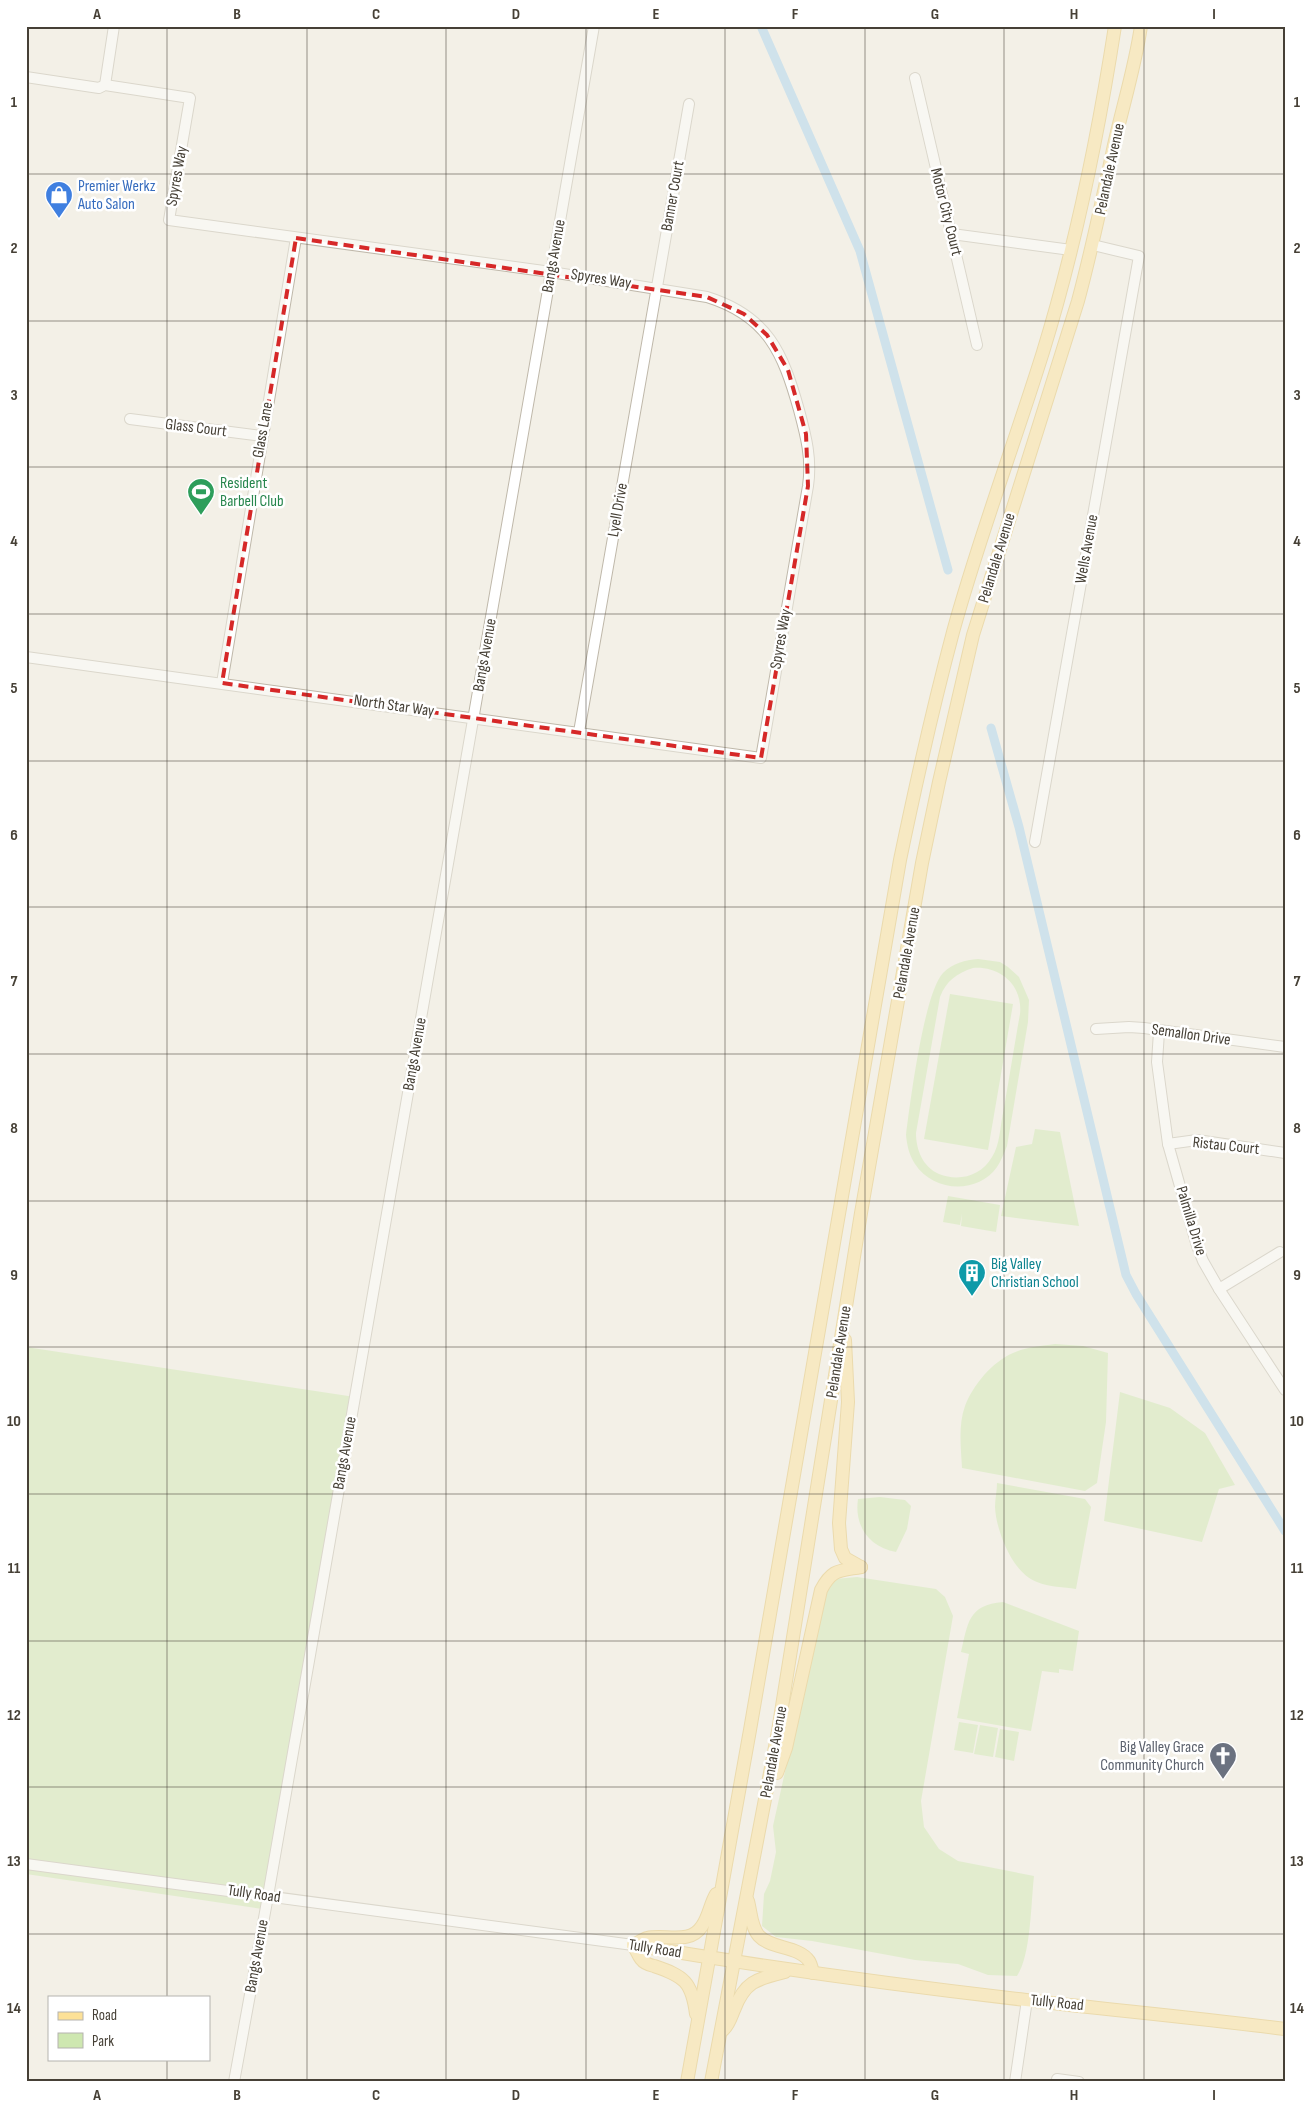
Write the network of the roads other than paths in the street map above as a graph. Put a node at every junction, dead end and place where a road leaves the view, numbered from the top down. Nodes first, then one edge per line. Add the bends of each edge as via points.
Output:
1 (114, 26) edge
2 (594, 26) edge
3 (1115, 26) edge
4 (1141, 26) edge
5 (26, 78) edge
6 (915, 78) dead end
7 (105, 85) junction
8 (689, 104) dead end
9 (952, 234) junction
10 (296, 238) junction
11 (1093, 245) junction
12 (1071, 250) junction
13 (551, 272) junction
14 (657, 288) junction
15 (977, 345) dead end
16 (130, 419) dead end
17 (262, 436) junction
18 (26, 657) edge
19 (222, 683) junction
20 (474, 718) junction
21 (579, 732) junction
22 (761, 758) joint
23 (1035, 842) dead end
24 (1096, 1029) dead end
25 (1159, 1032) junction
26 (1285, 1048) edge
27 (1168, 1144) junction
28 (1285, 1153) edge
29 (1280, 1252) dead end
30 (1219, 1289) junction
31 (844, 1322) junction
32 (1285, 1390) edge
33 (765, 1806) junction
34 (26, 1864) edge
35 (723, 1883) junction
36 (268, 1896) junction
37 (747, 1896) junction
38 (633, 1945) junction
39 (709, 1958) junction
40 (734, 1962) junction
41 (813, 1972) junction
42 (1027, 2000) junction
43 (698, 2023) junction
44 (1285, 2029) edge
45 (719, 2034) junction
46 (1057, 2079) dead end
47 (234, 2082) edge
48 (687, 2082) edge
49 (711, 2082) edge
50 (1015, 2082) edge
51 (1079, 2082) edge

1 - 7 street
2 - 13 street, Bangs Avenue
3 - 12 main road, Pelandale Avenue via 1096,142
4 - 11 main road, Pelandale Avenue
5 - 7 street via 99,88
6 - 9 street, Motor City Court
7 - 10 street, Spyres Way via 190,98 169,220
8 - 14 street, Banner Court
9 - 12 street
9 - 15 street, Motor City Court
10 - 13 street, Spyres Way
10 - 17 street, Glass Lane
11 - 23 street, Wells Avenue via 1139,256
11 - 31 main road, Pelandale Avenue via 1059,367 973,635 922,863
12 - 35 main road, Pelandale Avenue via 1044,350 954,631 917,778 900,860
13 - 14 street, Spyres Way
13 - 20 street, Bangs Avenue
14 - 21 street, Lyell Drive
14 - 22 street, Spyres Way via 717,300 744,314 764,331 788,370 808,444 808,486
16 - 17 street, Glass Court
17 - 19 street, Glass Lane
18 - 19 street, North Star Way
19 - 20 street, North Star Way
20 - 21 street, North Star Way
20 - 36 street, Bangs Avenue
21 - 22 street, North Star Way
24 - 25 street, Semallon Drive via 1129,1027
25 - 26 street, Semallon Drive
25 - 27 street, Palmilla Drive via 1157,1062
27 - 28 street, Ristau Court via 1197,1140
27 - 30 street, Palmilla Drive via 1196,1246
29 - 30 street
30 - 32 street, Palmilla Drive
31 - 33 main road, Pelandale Avenue
31 - 33 main road via 848,1402 839,1523 845,1558 861,1567 834,1572 821,1590 786,1748
33 - 37 main road, Pelandale Avenue
34 - 36 street, Tully Road
35 - 38 main road, Pelandale Avenue via 704,1923 694,1935 647,1938
35 - 39 main road, Pelandale Avenue
36 - 38 street, Tully Road
36 - 47 street, Bangs Avenue
37 - 40 main road, Pelandale Avenue
37 - 41 main road, Pelandale Avenue via 759,1935 803,1956
38 - 39 main road, Tully Road
38 - 43 main road, Pelandale Avenue via 641,1960 678,1974 685,1981 692,1990
39 - 40 main road, Tully Road
39 - 43 main road, Pelandale Avenue
40 - 41 main road, Tully Road
40 - 45 main road, Pelandale Avenue
41 - 42 main road, Tully Road
41 - 45 main road, Pelandale Avenue via 788,1971 749,1985 741,1993 728,2026
42 - 44 main road, Tully Road
42 - 50 street
43 - 48 main road, Pelandale Avenue
45 - 49 main road, Pelandale Avenue
46 - 51 street

